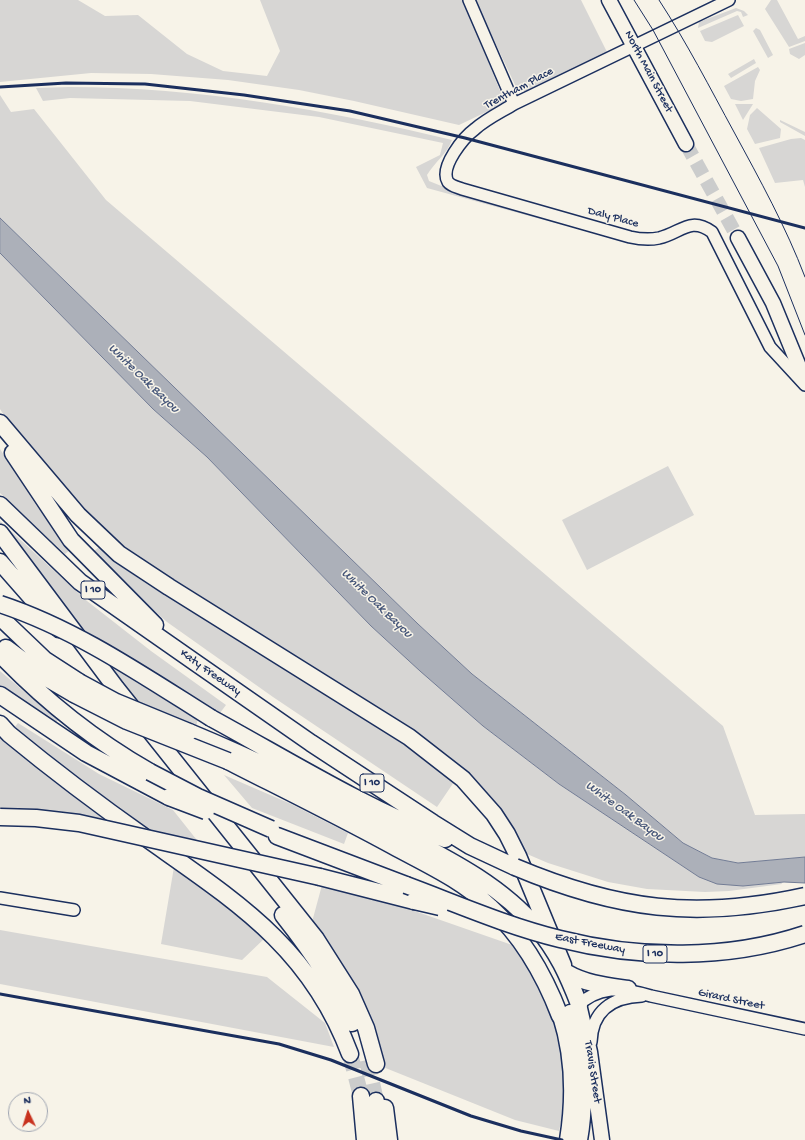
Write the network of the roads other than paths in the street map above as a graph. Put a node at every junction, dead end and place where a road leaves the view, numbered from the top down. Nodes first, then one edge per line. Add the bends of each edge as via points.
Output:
1 (468, 0) edge
2 (609, 0) edge
3 (729, 0) edge
4 (634, 47) junction
5 (514, 104) junction
6 (686, 144) tunnel mouth
7 (448, 182) joint
8 (738, 238) tunnel mouth
9 (805, 381) edge
10 (805, 386) edge
11 (0, 423) edge
12 (0, 432) edge
13 (0, 505) edge
14 (0, 533) edge
15 (0, 562) edge
16 (0, 604) edge
17 (0, 617) edge
18 (0, 643) edge
19 (0, 654) edge
20 (196, 663) junction
21 (76, 688) junction
22 (0, 695) edge
23 (0, 724) edge
24 (0, 817) edge
25 (430, 828) junction
26 (274, 833) junction
27 (805, 896) edge
28 (0, 898) edge
29 (74, 910) dead end
30 (518, 910) junction
31 (507, 924) junction
32 (805, 934) edge
33 (565, 969) junction
34 (628, 989) junction
35 (651, 996) junction
36 (570, 1011) junction
37 (805, 1029) edge
38 (590, 1052) junction
39 (350, 1054) tunnel mouth
40 (361, 1096) tunnel mouth
41 (365, 1140) edge
42 (378, 1140) edge
43 (389, 1140) edge
44 (567, 1140) edge
45 (580, 1140) edge
46 (602, 1140) edge

1 - 5 street
2 - 4 main road, North Main Street
3 - 4 street, Trentham Place
4 - 5 street, Trentham Place
4 - 6 main road, North Main Street
5 - 7 street, Trentham Place via 474,129 465,138 448,165
7 - 10 street, Daly Place via 462,189 630,237 659,238 694,224 703,226 712,232 770,347
8 - 9 main road via 773,303
11 - 33 highway via 78,515 119,554 169,588 409,737 463,779 489,808 507,834
12 - 20 highway via 71,540
13 - 20 highway, Katy Freeway / I 10 via 80,582
14 - 15 highway via 116,688 316,939 351,994 366,1028 371,1062 322,968 289,923 71,644
16 - 25 highway, bridge via 50,623 91,645 313,775 400,820
17 - 21 highway
18 - 21 highway via 45,677
19 - 26 highway, bridge via 78,725 120,756
20 - 25 highway, Katy Freeway / I 10
21 - 30 highway, bridge via 189,732 303,783 438,854 486,883
21 - 36 highway, bridge via 127,721 228,761 452,878 496,912 529,952 551,991
22 - 26 highway, bridge via 86,753 169,797
23 - 39 highway via 77,789 232,899 266,928 291,953 313,981 331,1010
24 - 31 highway, bridge via 55,820 92,826 320,877
25 - 27 highway, bridge via 550,882 593,895 648,906 724,908
26 - 31 highway, East Freeway / I 10, bridge
28 - 29 street
30 - 33 highway via 548,942
30 - 36 highway via 532,927 548,958
31 - 32 highway, East Freeway / I 10, bridge via 582,944 654,954 732,950
33 - 34 highway via 588,982
33 - 36 highway
34 - 35 street, Girard Street
34 - 36 street, Girard Street via 604,991 590,996
35 - 37 street, Girard Street
35 - 38 street, Girard Street via 631,997 615,1002 603,1010 595,1019 591,1032
36 - 38 main road, Travis Street
36 - 44 main road via 568,1044 572,1108
36 - 45 main road via 583,1069 584,1106
38 - 46 main road, Travis Street
40 - 41 highway
42 - 43 highway via 380,1103

